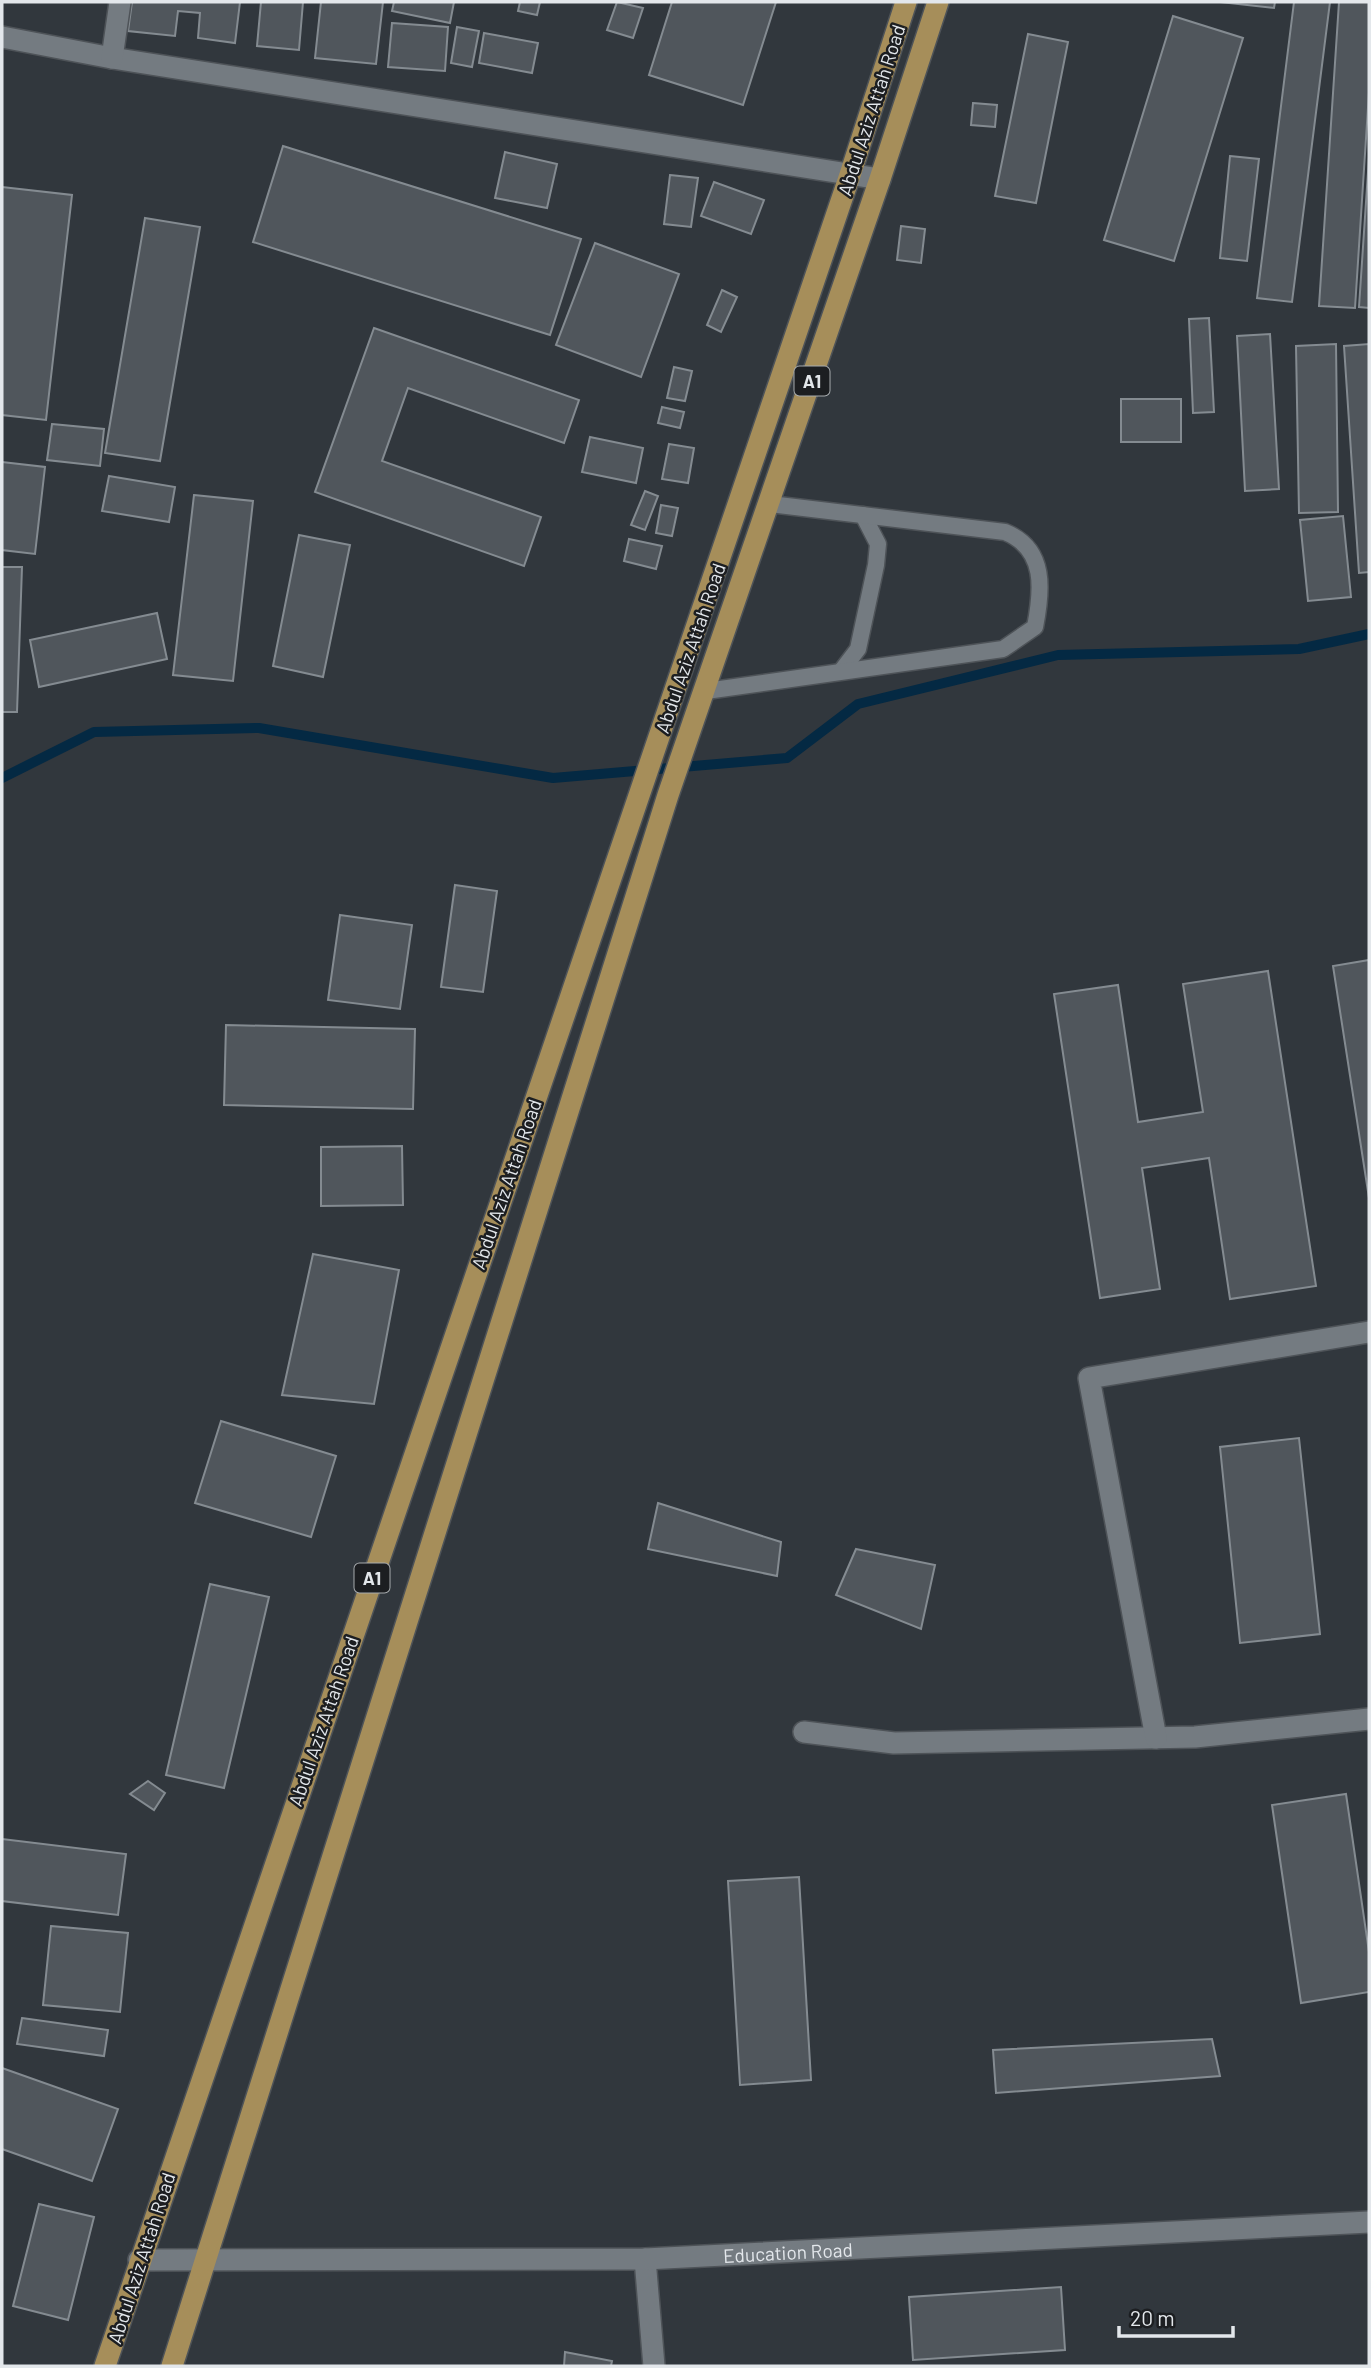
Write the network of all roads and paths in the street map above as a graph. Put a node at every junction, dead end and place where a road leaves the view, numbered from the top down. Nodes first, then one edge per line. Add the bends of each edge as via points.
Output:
1 (120, 2) edge
2 (906, 2) edge
3 (938, 2) edge
4 (2, 37) edge
5 (112, 58) junction
6 (850, 175) junction
7 (880, 179) junction
8 (769, 504) junction
9 (863, 515) junction
10 (842, 670) junction
11 (706, 691) junction
12 (1369, 1332) edge
13 (1369, 1719) edge
14 (804, 1732) dead end
15 (1156, 1738) junction
16 (1369, 2222) edge
17 (206, 2259) junction
18 (645, 2259) junction
19 (139, 2260) junction
20 (105, 2366) edge
21 (172, 2366) edge
22 (654, 2366) edge

1 - 5 street
2 - 6 highway, Abdul Aziz Attah Road / A1
3 - 7 highway, Abdul Aziz Attah Road / A1
4 - 5 street
5 - 6 street
6 - 7 street
6 - 19 highway, Abdul Aziz Attah Road / A1
7 - 8 highway, Abdul Aziz Attah Road / A1
8 - 9 lane
8 - 11 highway, Abdul Aziz Attah Road / A1
9 - 10 lane via 878,544 876,565 858,649
9 - 10 lane via 1021,538 1039,571 1041,594 1035,627 1003,649
10 - 11 lane
11 - 17 highway, Abdul Aziz Attah Road / A1 via 668,795
12 - 15 street via 1089,1378
13 - 15 street
14 - 15 street via 894,1743
16 - 18 street, Education Road
17 - 18 street, Education Road
17 - 19 street, Education Road
17 - 21 highway, Abdul Aziz Attah Road / A1
18 - 22 street
19 - 20 highway, Abdul Aziz Attah Road / A1

